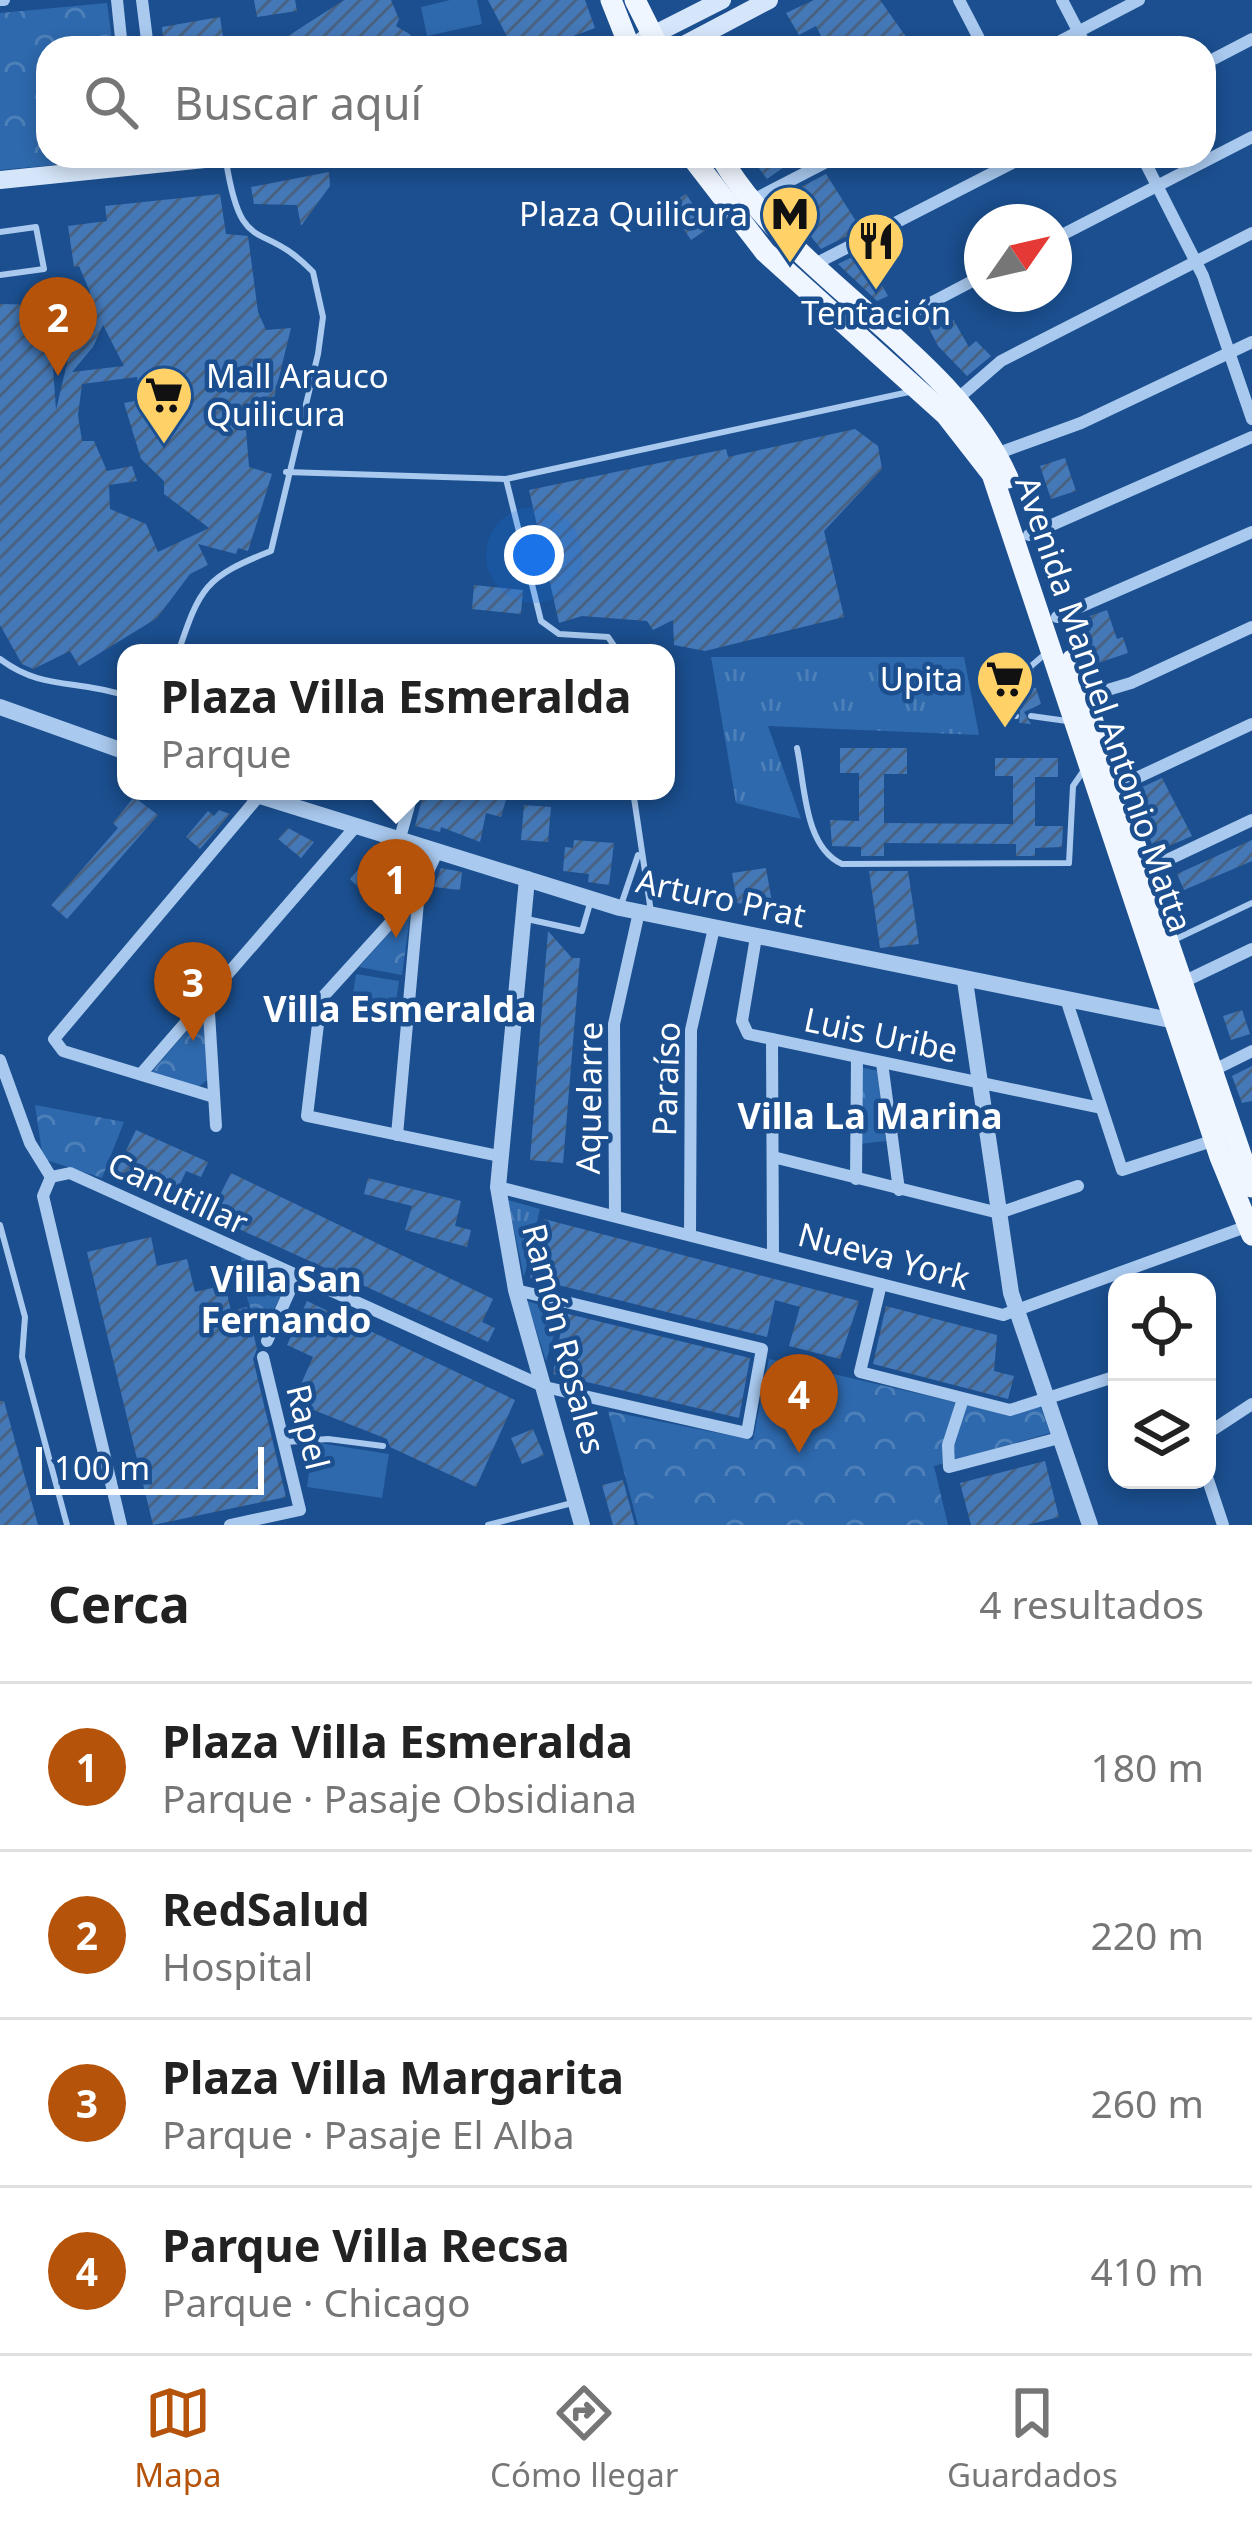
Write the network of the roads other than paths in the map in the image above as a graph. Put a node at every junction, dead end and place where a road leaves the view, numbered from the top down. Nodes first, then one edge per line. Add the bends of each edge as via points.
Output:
1 (116, 0) edge
2 (142, 0) edge
3 (611, 0) edge
4 (634, 0) edge
5 (721, 0) edge
6 (770, 0) edge
7 (959, 0) edge
8 (1062, 0) edge
9 (1139, 0) edge
10 (1078, 32) junction
11 (120, 36) edge
12 (146, 36) edge
13 (624, 36) edge
14 (652, 36) edge
15 (664, 36) edge
16 (701, 36) edge
17 (978, 36) edge
18 (1070, 36) edge
19 (1080, 36) edge
20 (1252, 39) edge
21 (1216, 58) edge
22 (1252, 136) edge
23 (1216, 155) edge
24 (95, 168) edge
25 (227, 168) edge
26 (700, 168) edge
27 (728, 168) edge
28 (815, 168) edge
29 (1003, 168) edge
30 (1148, 168) edge
31 (1190, 168) edge
32 (0, 180) edge
33 (1157, 185) junction
34 (751, 201) junction
35 (1072, 230) edge
36 (0, 232) edge
37 (1252, 232) edge
38 (1196, 261) junction
39 (811, 266) junction
40 (0, 275) edge
41 (964, 285) edge
42 (880, 329) junction
43 (1252, 342) edge
44 (1230, 353) junction
45 (919, 389) junction
46 (956, 400) junction
47 (1252, 419) edge
48 (1252, 437) edge
49 (996, 454) junction
50 (286, 472) junction
51 (506, 479) junction
52 (1252, 532) edge
53 (1029, 535) junction
54 (1057, 617) junction
55 (1252, 627) edge
56 (181, 644) edge
57 (613, 644) edge
58 (1052, 647) junction
59 (0, 659) edge
60 (1030, 667) junction
61 (1031, 682) dead end
62 (117, 693) edge
63 (992, 696) dead end
64 (1084, 697) junction
65 (1038, 705) dead end
66 (0, 707) edge
67 (998, 713) dead end
68 (1045, 715) junction
69 (1016, 716) dead end
70 (1031, 716) dead end
71 (1076, 722) junction
72 (1252, 724) edge
73 (797, 748) dead end
74 (117, 749) edge
75 (1090, 763) junction
76 (1115, 788) junction
77 (246, 800) edge
78 (271, 800) edge
79 (411, 800) edge
80 (634, 800) edge
81 (1252, 820) edge
82 (357, 826) junction
83 (400, 838) junction
84 (438, 850) junction
85 (639, 851) junction
86 (1144, 872) junction
87 (527, 880) junction
88 (419, 891) junction
89 (591, 900) junction
90 (1252, 903) edge
91 (620, 908) junction
92 (645, 914) junction
93 (524, 918) junction
94 (714, 928) junction
95 (756, 937) junction
96 (1167, 943) junction
97 (1252, 949) edge
98 (965, 981) junction
99 (1180, 983) junction
100 (208, 997) junction
101 (1066, 1002) junction
102 (1185, 1023) junction
103 (772, 1039) junction
104 (1252, 1052) edge
105 (857, 1058) junction
106 (0, 1060) edge
107 (882, 1064) junction
108 (1211, 1071) junction
109 (141, 1074) junction
110 (980, 1085) junction
111 (214, 1096) junction
112 (1101, 1108) junction
113 (216, 1126) dead end
114 (397, 1135) junction
115 (1215, 1140) junction
116 (499, 1156) junction
117 (772, 1157) junction
118 (51, 1177) junction
119 (856, 1179) junction
120 (1078, 1186) dead end
121 (498, 1187) junction
122 (1252, 1187) edge
123 (899, 1190) junction
124 (999, 1213) junction
125 (615, 1215) junction
126 (0, 1225) edge
127 (1250, 1230) edge
128 (690, 1234) junction
129 (773, 1256) junction
130 (1142, 1273) edge
131 (296, 1277) junction
132 (881, 1284) junction
133 (1108, 1284) edge
134 (516, 1291) junction
135 (1016, 1313) junction
136 (267, 1340) dead end
137 (263, 1357) dead end
138 (1108, 1379) edge
139 (545, 1387) junction
140 (963, 1399) junction
141 (1047, 1402) junction
142 (1252, 1404) edge
143 (1216, 1428) edge
144 (1060, 1438) junction
145 (284, 1442) junction
146 (383, 1446) dead end
147 (1211, 1489) edge
148 (576, 1502) junction
149 (67, 1525) edge
150 (121, 1525) edge
151 (230, 1525) edge
152 (488, 1525) edge
153 (582, 1525) edge
154 (1090, 1525) edge
155 (1223, 1525) edge

1 - 11 street
2 - 12 street
3 - 13 main road
4 - 14 main road
5 - 15 main road
6 - 16 main road
7 - 17 street
8 - 10 street
9 - 10 street
10 - 18 street
10 - 19 street
20 - 21 street
22 - 23 street
24 - 32 main road
25 - 50 lane via 235,215 255,236 302,260 320,289 318,354
26 - 45 main road, Avenida Manuel Antonio Matta via 765,252
27 - 34 main road, Avenida Manuel Antonio Matta
28 - 34 street
29 - 39 street
30 - 33 street
31 - 33 street
33 - 35 street
33 - 38 street
34 - 39 main road, Avenida Manuel Antonio Matta
36 - 40 lane via 36,227 44,269
37 - 38 street
38 - 44 street
38 - 46 street via 1000,361
39 - 42 main road, Avenida Manuel Antonio Matta
41 - 42 street
42 - 46 main road, Avenida Manuel Antonio Matta
43 - 44 street
44 - 47 street
44 - 49 street
45 - 51 lane
45 - 58 main road, Avenida Manuel Antonio Matta via 992,474
46 - 49 main road, Avenida Manuel Antonio Matta
48 - 53 street
49 - 53 main road, Avenida Manuel Antonio Matta
50 - 51 lane
50 - 56 lane via 271,551 212,576
51 - 57 lane via 535,611 559,634 597,633
52 - 54 street
53 - 54 main road, Avenida Manuel Antonio Matta
54 - 64 main road, Avenida Manuel Antonio Matta
55 - 64 street
58 - 60 lane
58 - 71 main road, Avenida Manuel Antonio Matta
59 - 62 lane via 27,680
60 - 61 lane
60 - 63 lane via 988,679
64 - 76 main road, Avenida Manuel Antonio Matta
65 - 68 lane
66 - 74 street
67 - 69 lane
68 - 70 lane
68 - 71 lane
71 - 75 main road, Avenida Manuel Antonio Matta
72 - 76 street
73 - 75 lane via 814,831 842,864 1069,863 1073,786
75 - 102 main road, Avenida Manuel Antonio Matta
76 - 86 main road, Avenida Manuel Antonio Matta
77 - 109 street via 57,1030 63,1051
78 - 82 street, Arturo Prat
79 - 83 street
80 - 85 lane
81 - 86 street
82 - 83 street, Arturo Prat
82 - 100 street
83 - 84 street, Arturo Prat
84 - 87 street, Arturo Prat
84 - 88 street
85 - 91 lane
85 - 92 lane
86 - 96 main road, Avenida Manuel Antonio Matta
87 - 89 street, Arturo Prat
87 - 93 street, Ramón Rosales
88 - 114 street
88 - 114 street via 321,999 308,1116
89 - 91 street, Arturo Prat
89 - 93 lane via 582,931
90 - 96 lane
91 - 92 street, Arturo Prat
92 - 94 street, Arturo Prat
92 - 125 street, Aquelarre via 614,1024
93 - 116 street, Ramón Rosales
94 - 95 street, Arturo Prat
94 - 128 street, Paraíso via 691,1030
95 - 98 street, Arturo Prat
95 - 103 street, Luis Uribe via 742,1025
96 - 99 main road, Avenida Manuel Antonio Matta
97 - 99 street
98 - 101 street, Arturo Prat
98 - 110 street
99 - 102 main road, Avenida Manuel Antonio Matta
100 - 109 street
100 - 111 street
101 - 102 street, Arturo Prat
101 - 112 street
102 - 108 main road, Avenida Manuel Antonio Matta
102 - 115 main road, Avenida Manuel Antonio Matta
103 - 105 street, Luis Uribe
103 - 117 street
104 - 108 street
105 - 107 street, Luis Uribe
105 - 119 street
106 - 118 street
107 - 110 street, Luis Uribe
107 - 123 street
108 - 122 main road, Avenida Manuel Antonio Matta
109 - 111 street
110 - 112 street, Luis Uribe
110 - 124 street
111 - 113 street
112 - 115 street via 1122,1170
114 - 116 street
115 - 127 main road, Avenida Manuel Antonio Matta
116 - 121 street, Ramón Rosales
117 - 119 street
117 - 129 street
118 - 131 street, Canutillar via 70,1173
118 - 150 street via 43,1196
119 - 123 street
120 - 124 street
121 - 125 street, Nueva York
121 - 134 street, Ramón Rosales
123 - 124 street
124 - 135 street
125 - 128 street, Nueva York
126 - 149 lane via 25,1316 22,1357
127 - 130 street, Nueva York
128 - 129 street, Nueva York
129 - 132 street, Nueva York
131 - 136 street
131 - 139 street, Canutillar
132 - 135 street, Nueva York
132 - 140 street via 860,1372
133 - 135 street, Nueva York
134 - 139 street, Ramón Rosales
134 - 139 street, Canutillar via 763,1349 747,1432
135 - 141 street
137 - 145 street, Rapel
138 - 141 street
139 - 148 street, Ramón Rosales
140 - 141 street via 1010,1410
140 - 144 street via 949,1467
141 - 144 street
142 - 143 street
144 - 154 street
145 - 146 lane
145 - 151 street, Rapel via 300,1510
147 - 155 street
148 - 152 lane
148 - 153 street, Ramón Rosales

